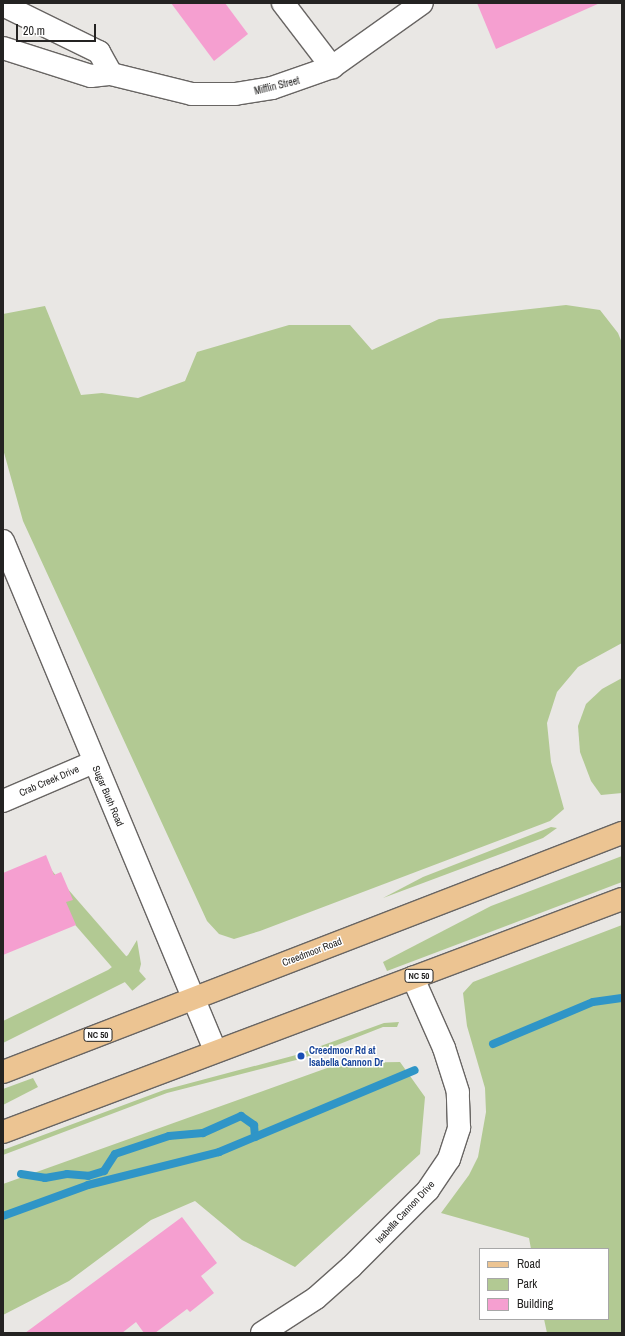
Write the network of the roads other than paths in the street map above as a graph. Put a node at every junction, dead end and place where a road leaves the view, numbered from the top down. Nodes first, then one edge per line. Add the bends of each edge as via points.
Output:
1 (283, 3) edge
2 (422, 3) edge
3 (3, 5) edge
4 (3, 48) edge
5 (332, 67) junction
6 (111, 74) junction
7 (3, 541) edge
8 (94, 762) junction
9 (3, 801) edge
10 (622, 833) edge
11 (622, 899) edge
12 (413, 978) junction
13 (193, 999) junction
14 (215, 1050) junction
15 (3, 1072) edge
16 (3, 1132) edge
17 (262, 1333) edge

1 - 5 street
2 - 5 street, Mifflin Street
3 - 6 street via 99,52
4 - 6 street, Mifflin Street via 91,76
5 - 6 street, Mifflin Street via 272,88 211,95 171,91
7 - 8 street, Sugar Bush Road
8 - 9 street, Crab Creek Drive
8 - 13 street, Sugar Bush Road
10 - 13 main road, Creedmoor Road / NC 50
11 - 12 main road, NC 50
12 - 14 main road, NC 50
12 - 17 street, Isabella Cannon Drive via 444,1048 458,1092 459,1128 449,1158 428,1190 351,1267 316,1298
13 - 14 street, Sugar Bush Road
13 - 15 main road, Creedmoor Road / NC 50
14 - 16 main road, NC 50

